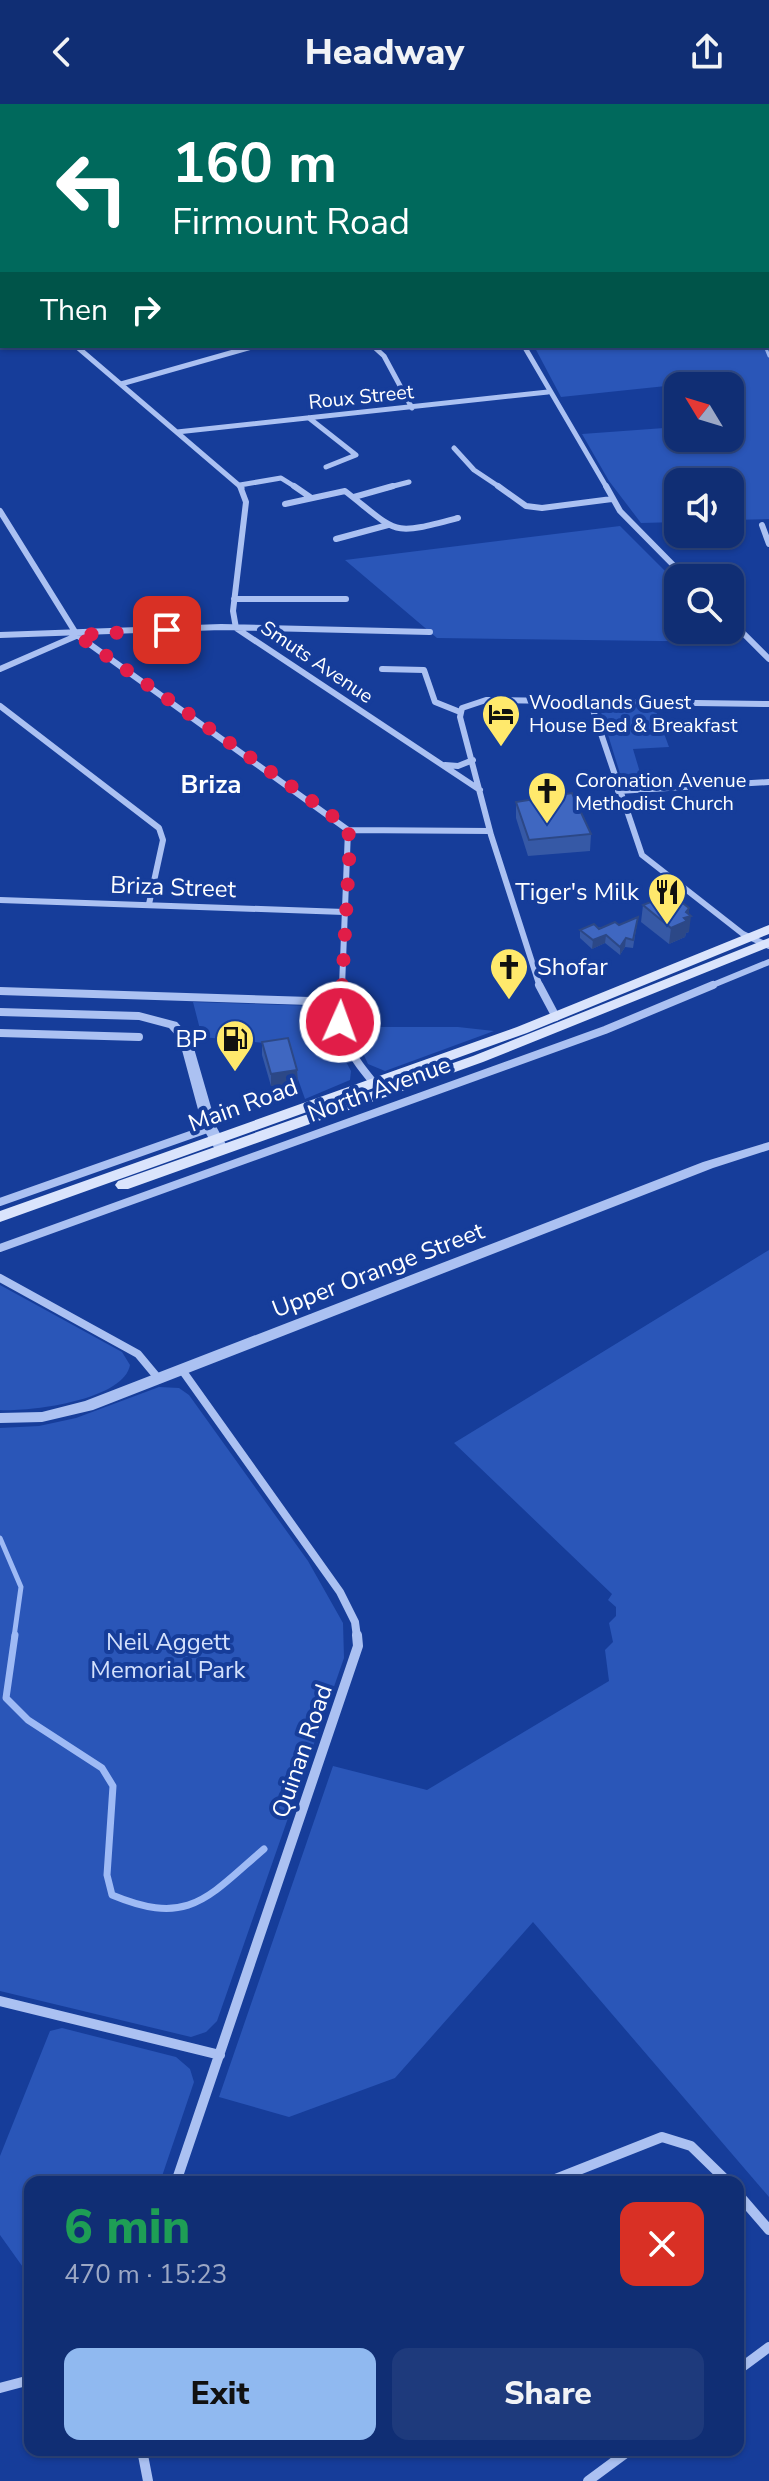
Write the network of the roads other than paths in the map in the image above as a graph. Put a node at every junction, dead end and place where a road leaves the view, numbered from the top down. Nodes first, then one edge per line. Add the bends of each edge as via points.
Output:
1 (78, 348) edge
2 (248, 348) edge
3 (375, 348) edge
4 (525, 348) edge
5 (121, 384) junction
6 (548, 392) junction
7 (412, 408) junction
8 (309, 418) junction
9 (177, 432) junction
10 (454, 448) dead end
11 (326, 467) dead end
12 (409, 482) dead end
13 (240, 485) junction
14 (310, 497) junction
15 (354, 497) junction
16 (612, 499) junction
17 (285, 504) dead end
18 (0, 511) edge
19 (458, 518) dead end
20 (388, 525) junction
21 (762, 525) dead end
22 (336, 539) dead end
23 (769, 544) edge
24 (673, 564) edge
25 (234, 599) junction
26 (346, 599) dead end
27 (236, 628) junction
28 (430, 632) dead end
29 (744, 634) edge
30 (0, 635) edge
31 (77, 635) junction
32 (36, 636) junction
33 (47, 651) junction
34 (769, 659) edge
35 (0, 669) edge
36 (382, 669) dead end
37 (590, 701) junction
38 (769, 704) edge
39 (0, 706) edge
40 (460, 712) junction
41 (473, 760) junction
42 (440, 764) junction
43 (769, 782) edge
44 (480, 790) junction
45 (618, 791) junction
46 (348, 830) junction
47 (490, 831) junction
48 (0, 900) edge
49 (149, 904) junction
50 (344, 912) junction
51 (749, 938) junction
52 (768, 940) edge
53 (769, 962) edge
54 (0, 991) edge
55 (342, 1002) junction
56 (0, 1012) edge
57 (556, 1017) junction
58 (0, 1033) edge
59 (139, 1037) dead end
60 (378, 1088) junction
61 (216, 1140) junction
62 (769, 1146) edge
63 (0, 1202) edge
64 (0, 1217) edge
65 (0, 1228) edge
66 (0, 1248) edge
67 (0, 1278) edge
68 (182, 1370) junction
69 (158, 1378) junction
70 (0, 1418) edge
71 (0, 2001) edge
72 (220, 2055) junction
73 (178, 2176) edge
74 (563, 2176) edge
75 (722, 2176) edge
76 (744, 2201) edge
77 (769, 2230) edge
78 (769, 2347) edge
79 (744, 2366) edge
80 (24, 2382) edge
81 (0, 2388) edge
82 (143, 2456) edge
83 (622, 2456) edge
84 (148, 2481) edge
85 (588, 2481) edge

1 - 5 street
2 - 5 street
3 - 7 street
4 - 6 street
5 - 9 street
6 - 7 street, Roux Street
6 - 16 street
7 - 8 street, Roux Street
8 - 9 street, Roux Street
8 - 11 street via 356,455
9 - 13 street
10 - 16 street via 474,470 526,506
12 - 15 street
13 - 14 street via 281,478
13 - 25 street, Smuts Avenue via 246,502
14 - 15 street via 337,490
14 - 17 street
15 - 20 street
16 - 24 street
18 - 31 street
19 - 20 street via 406,532
20 - 22 street
21 - 23 street
25 - 26 street
25 - 27 street, Smuts Avenue
27 - 28 street
27 - 31 street
27 - 42 street, Smuts Avenue
29 - 34 street
30 - 32 street
31 - 32 street
31 - 33 street
31 - 46 street
32 - 33 street
33 - 35 street
36 - 40 street via 424,670 435,702
37 - 38 street
37 - 40 street via 471,703
37 - 45 street
39 - 49 street via 159,828 163,840
40 - 41 street
41 - 42 street via 458,766
41 - 44 street
42 - 44 street, Smuts Avenue
43 - 45 street
44 - 47 street
45 - 51 street via 642,855
46 - 47 street
46 - 50 street
47 - 57 street via 541,992
48 - 49 street, Briza Street
49 - 50 street, Briza Street
50 - 55 street
51 - 52 main road, Main Road
51 - 57 main road, Main Road
52 - 60 main road, Main Road via 569,1025
53 - 66 street, North Avenue via 605,1030
54 - 55 street
55 - 60 street via 341,1030 354,1059
56 - 61 street via 139,1016 173,1025 185,1038
57 - 60 main road, Main Road
58 - 59 street
60 - 61 main road, Main Road
61 - 63 street
61 - 64 main road, Main Road
61 - 65 main road, Main Road
62 - 68 street, Upper Orange Street
67 - 69 street via 138,1354
68 - 69 street, Upper Orange Street
68 - 72 street, Quinan Road via 340,1592 358,1634 355,1663
69 - 70 street, Upper Orange Street via 62,1414
71 - 72 street
72 - 73 street, Quinan Road
74 - 75 street via 662,2137 694,2146
76 - 77 street
78 - 79 street
80 - 81 street
82 - 84 street
83 - 85 street

